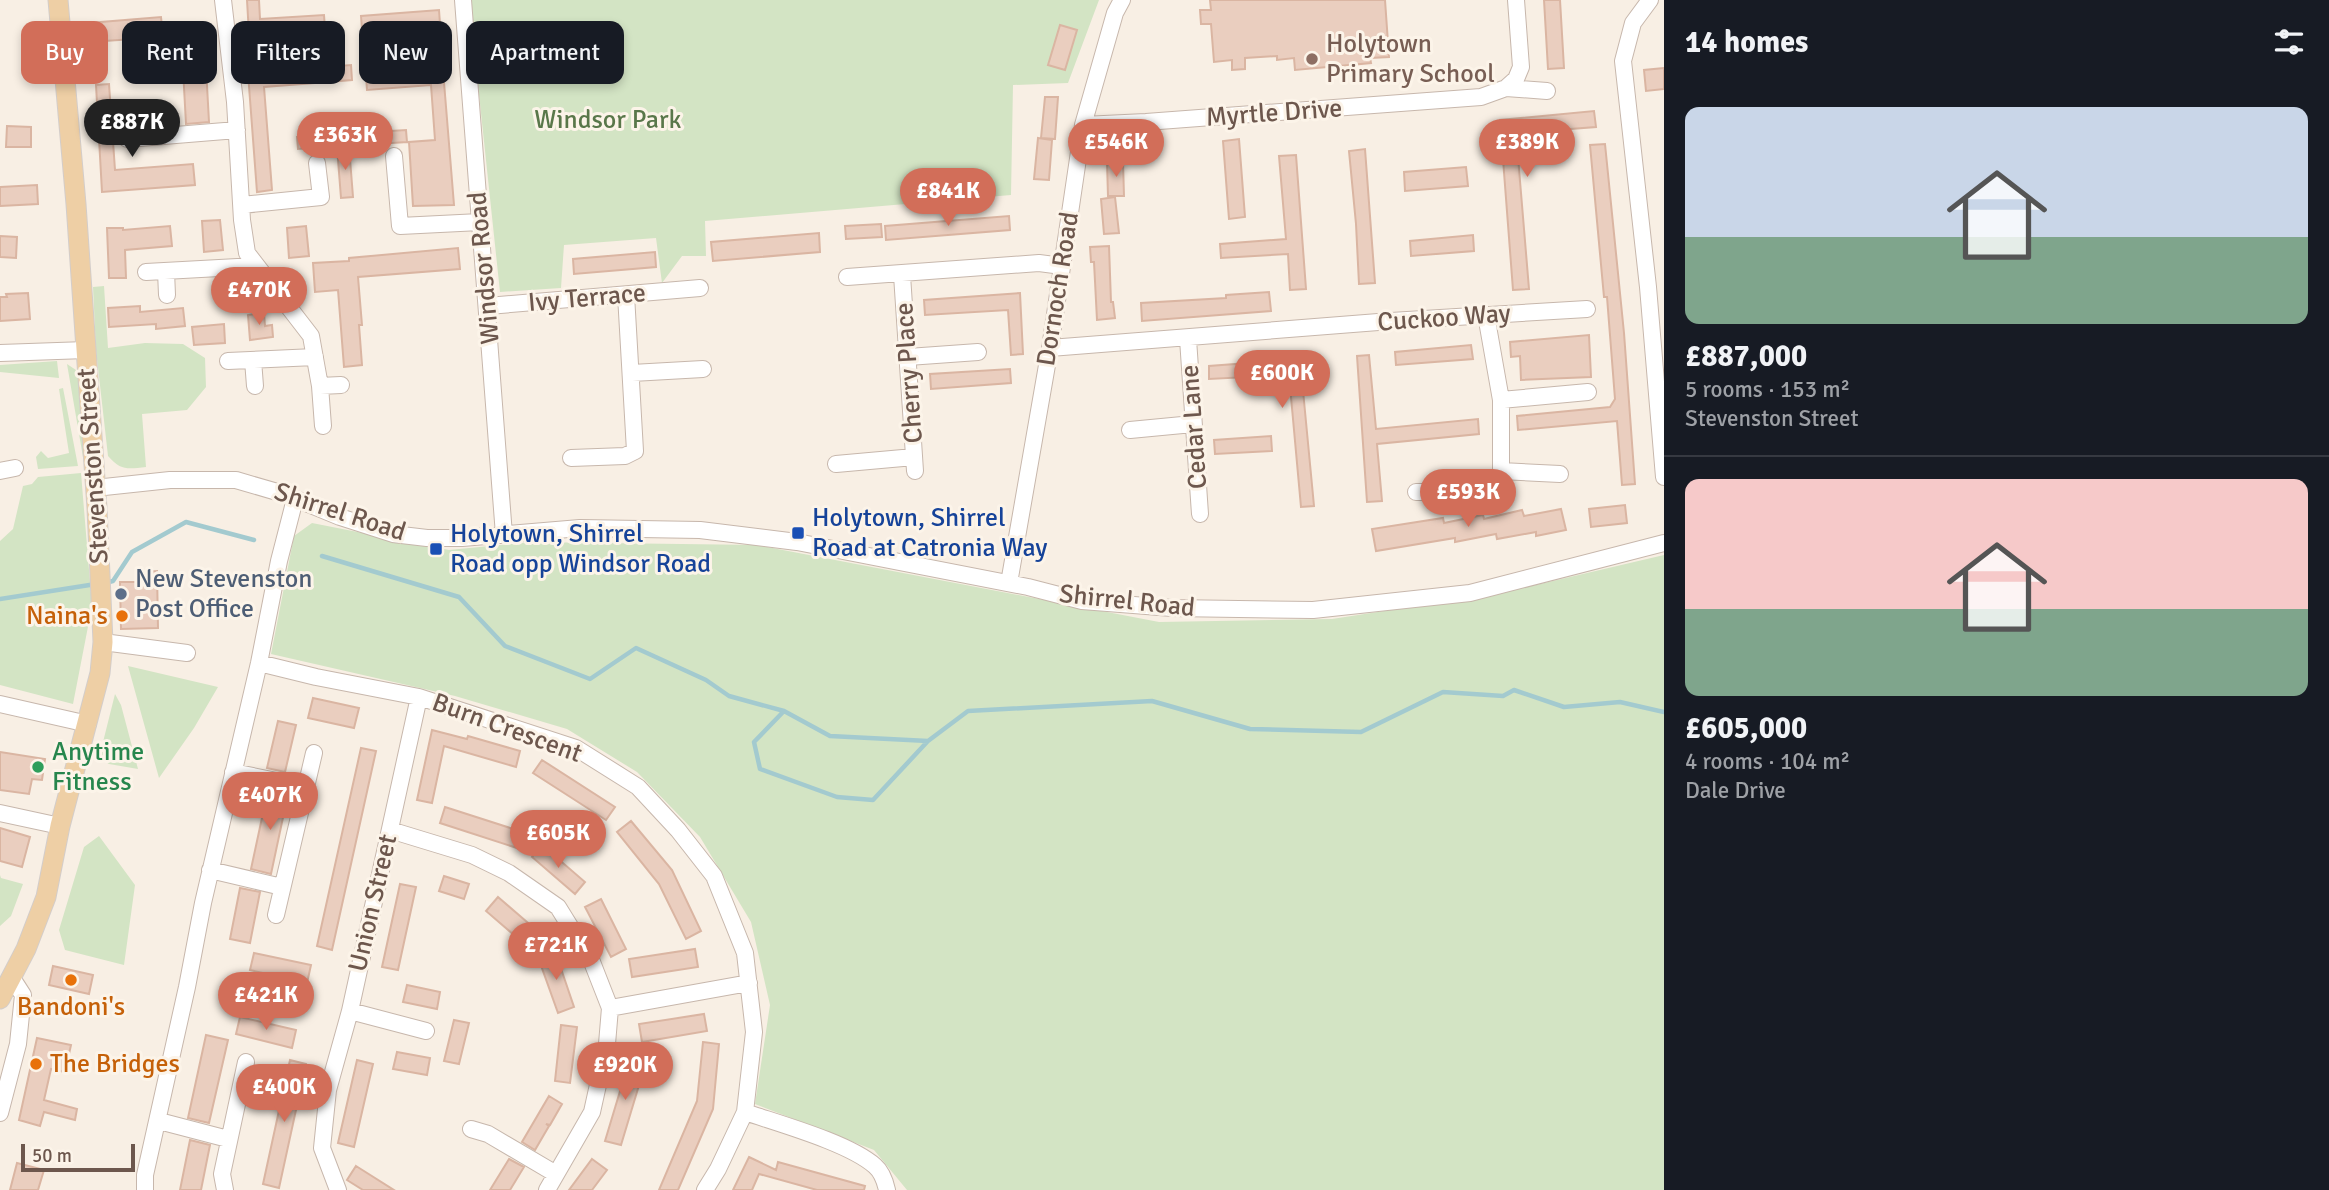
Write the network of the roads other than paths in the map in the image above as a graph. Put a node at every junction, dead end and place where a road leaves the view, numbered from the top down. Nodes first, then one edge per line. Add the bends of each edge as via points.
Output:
1 (58, 0) edge
2 (223, 0) edge
3 (463, 0) edge
4 (1122, 0) edge
5 (1516, 0) edge
6 (1650, 0) edge
7 (1506, 88) junction
8 (1547, 91) dead end
9 (1083, 124) junction
10 (237, 130) junction
11 (127, 139) dead end
12 (394, 156) dead end
13 (317, 163) dead end
14 (242, 205) junction
15 (480, 222) junction
16 (256, 266) junction
17 (1062, 266) junction
18 (166, 271) junction
19 (146, 272) dead end
20 (684, 272) dead end
21 (902, 275) junction
22 (847, 277) dead end
23 (1656, 286) edge
24 (167, 295) dead end
25 (626, 295) junction
26 (488, 306) junction
27 (1587, 309) dead end
28 (1486, 315) junction
29 (1188, 339) junction
30 (1050, 348) junction
31 (86, 350) junction
32 (978, 352) dead end
33 (0, 353) edge
34 (315, 357) junction
35 (908, 357) junction
36 (253, 360) junction
37 (228, 361) dead end
38 (704, 369) dead end
39 (632, 373) junction
40 (341, 384) dead end
41 (255, 386) dead end
42 (320, 386) junction
43 (1588, 392) dead end
44 (1502, 400) junction
45 (1193, 424) junction
46 (323, 426) dead end
47 (1130, 430) dead end
48 (571, 458) dead end
49 (1663, 459) edge
50 (836, 464) dead end
51 (1502, 471) junction
52 (1560, 474) dead end
53 (1664, 477) edge
54 (95, 488) junction
55 (1416, 492) dead end
56 (295, 499) junction
57 (1200, 514) dead end
58 (504, 535) junction
59 (1664, 543) edge
60 (1009, 583) junction
61 (103, 642) junction
62 (187, 653) dead end
63 (260, 663) junction
64 (419, 696) junction
65 (0, 704) edge
66 (88, 724) junction
67 (314, 753) dead end
68 (233, 772) junction
69 (306, 788) junction
70 (0, 813) edge
71 (60, 826) junction
72 (390, 830) junction
73 (210, 870) junction
74 (282, 887) junction
75 (276, 915) dead end
76 (12, 978) junction
77 (749, 983) junction
78 (0, 999) edge
79 (610, 1008) junction
80 (349, 1011) junction
81 (426, 1031) dead end
82 (246, 1062) dead end
83 (745, 1112) junction
84 (0, 1113) edge
85 (159, 1121) junction
86 (471, 1129) dead end
87 (228, 1139) junction
88 (556, 1174) junction
89 (889, 1186) edge
90 (145, 1190) edge
91 (225, 1190) edge
92 (338, 1190) edge
93 (547, 1190) edge
94 (705, 1190) edge

1 - 31 main road, Stevenston Street
2 - 10 street
3 - 15 street, Windsor Road
4 - 9 street, Dornoch Road
5 - 7 street via 1521,67
6 - 23 street via 1633,23 1623,61
7 - 8 street, Myrtle Drive
7 - 9 street, Myrtle Drive via 1481,97
9 - 17 street, Dornoch Road
10 - 11 street
10 - 14 street
12 - 15 street via 400,226
13 - 14 street via 321,197
14 - 16 street via 247,253
15 - 26 street, Windsor Road
16 - 18 street
16 - 34 street via 311,336
17 - 21 street via 1040,263
17 - 30 street, Dornoch Road
18 - 19 street
18 - 24 street
20 - 25 street, Ivy Terrace via 693,288
21 - 22 street
21 - 35 street, Cherry Place
23 - 49 street
25 - 26 street, Ivy Terrace
25 - 39 street
26 - 58 street, Windsor Road
27 - 28 street, Cuckoo Way
28 - 29 street, Cuckoo Way
28 - 44 street
29 - 30 street, Cuckoo Way
29 - 45 street, Cedar Lane
30 - 60 street, Dornoch Road
31 - 33 street
31 - 54 main road, Stevenston Street
32 - 35 street
34 - 36 street
34 - 42 street
35 - 50 street, Cherry Place via 915,464
36 - 37 street
36 - 41 street
38 - 39 street
39 - 48 street via 635,451 625,456
40 - 42 street
42 - 46 street
43 - 44 street
44 - 51 street
45 - 47 street
45 - 57 street, Cedar Lane
49 - 53 street
51 - 52 street
51 - 55 street via 1502,492
54 - 56 street, Shirrel Road via 170,480 236,480
54 - 61 main road, Stevenston Street
56 - 58 street, Shirrel Road via 393,534 427,538
56 - 63 street
58 - 60 street, Shirrel Road via 580,528 700,530 797,542
59 - 60 street, Shirrel Road via 1470,593 1313,610 1082,601
61 - 62 street
61 - 66 main road, Stevenston Street
63 - 64 street, Burn Crescent
63 - 68 street
64 - 72 street, Union Street
64 - 77 street, Burn Crescent via 576,748 638,788 715,876 745,953
65 - 66 street
66 - 71 main road, Stevenston Street
67 - 69 street
68 - 69 street
68 - 73 street
69 - 74 street
70 - 71 street
71 - 76 main road, Stevenston Street via 46,897
72 - 79 street via 472,855 509,873 558,907 592,962
72 - 80 street, Union Street
73 - 74 street
73 - 85 street
74 - 75 street
76 - 78 main road, Stevenston Street
76 - 84 street via 23,995 22,1007 18,1044
77 - 79 street
77 - 83 street, Burn Crescent via 754,1032
79 - 88 street via 592,1112
80 - 81 street
80 - 92 street, Union Street via 328,1090 322,1149
82 - 87 street
83 - 89 street via 846,1149 876,1167
83 - 94 street, Burn Crescent
85 - 87 street
85 - 90 street
86 - 88 street via 488,1134
87 - 91 street via 222,1174
88 - 93 street

